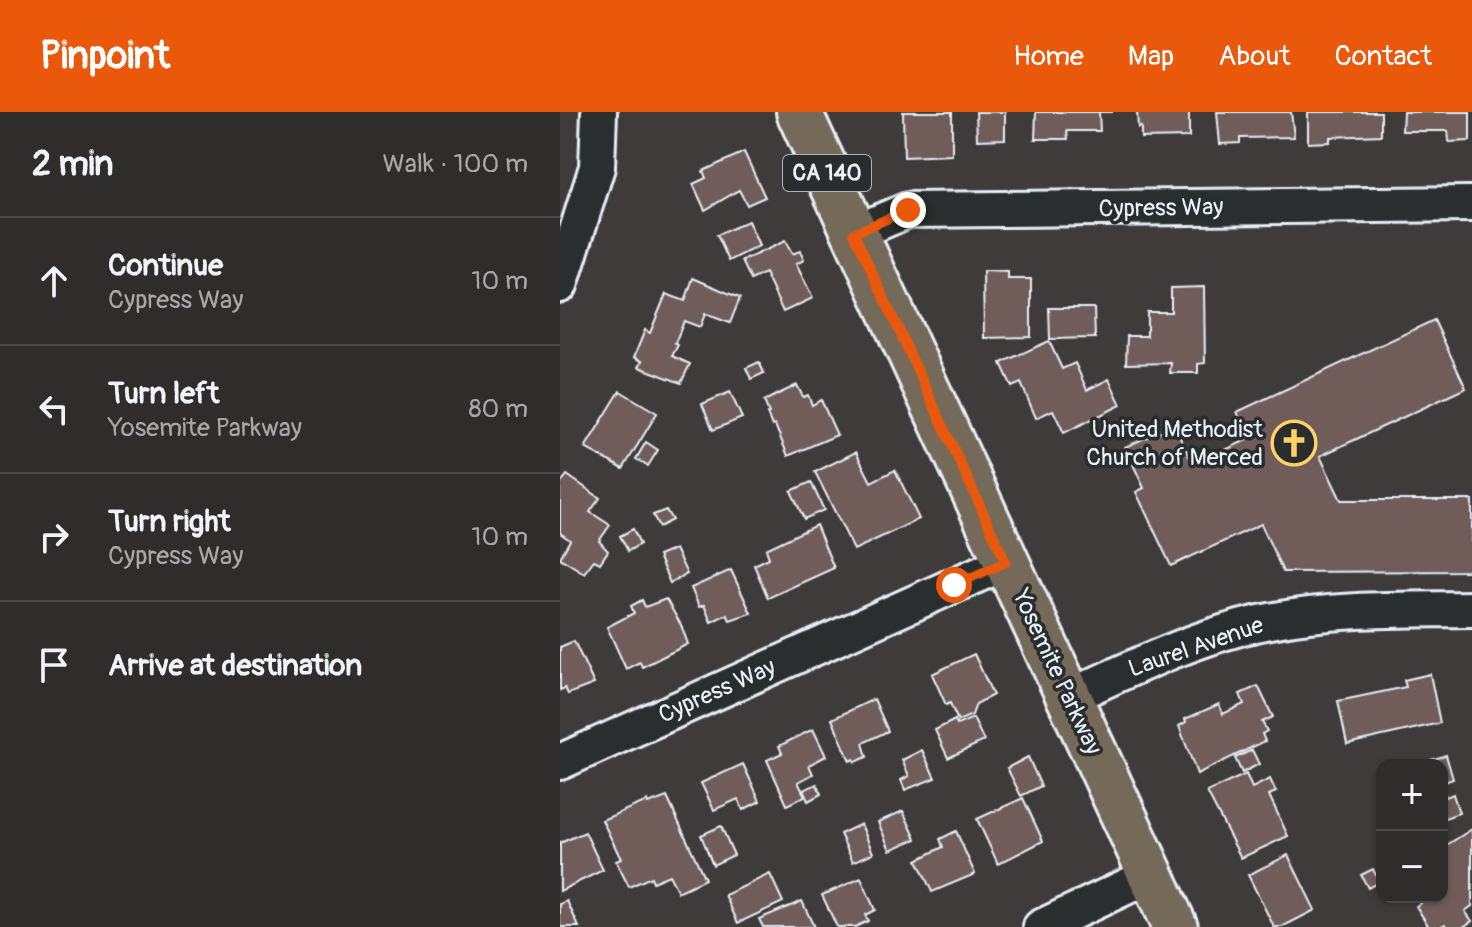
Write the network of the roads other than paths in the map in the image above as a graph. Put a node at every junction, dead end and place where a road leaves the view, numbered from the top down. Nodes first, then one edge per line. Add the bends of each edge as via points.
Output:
1 (599, 112) edge
2 (799, 112) edge
3 (1472, 204) edge
4 (854, 233) junction
5 (560, 285) edge
6 (1006, 562) junction
7 (1472, 609) edge
8 (1069, 697) junction
9 (560, 762) edge
10 (1151, 875) junction
11 (1041, 927) edge
12 (1175, 927) edge

1 - 5 street via 597,167
2 - 4 main road, Yosemite Parkway / CA 140
3 - 4 street, Cypress Way via 908,210
4 - 6 main road, Yosemite Parkway / CA 140
6 - 8 main road, Yosemite Parkway / CA 140
6 - 9 street, Cypress Way
7 - 8 street, Laurel Avenue via 1345,611 1267,621 1181,649
8 - 10 main road, Yosemite Parkway / CA 140
10 - 11 street
10 - 12 main road, Yosemite Parkway / CA 140

